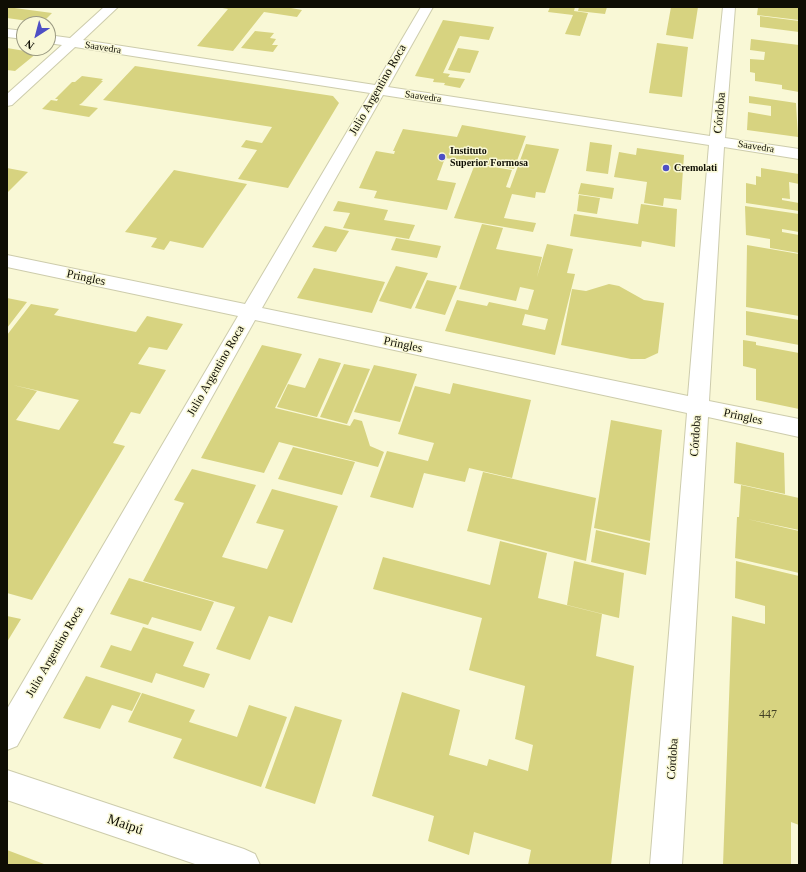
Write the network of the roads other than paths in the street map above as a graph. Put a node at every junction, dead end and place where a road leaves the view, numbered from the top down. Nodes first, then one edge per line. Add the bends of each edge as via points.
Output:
1 (112, 7) edge
2 (427, 7) edge
3 (729, 7) edge
4 (56, 40) edge
5 (72, 43) junction
6 (378, 90) junction
7 (7, 102) edge
8 (717, 141) junction
9 (799, 154) edge
10 (7, 261) edge
11 (250, 312) junction
12 (698, 407) junction
13 (799, 428) edge
14 (7, 736) edge
15 (7, 785) edge
16 (244, 865) edge
17 (666, 865) edge

1 - 5 street
2 - 6 street, Julio Argentino Roca
3 - 8 street, Córdoba
4 - 5 street, Saavedra
5 - 6 street, Saavedra
5 - 7 street
6 - 8 street, Saavedra
6 - 11 street, Julio Argentino Roca
8 - 9 street, Saavedra
8 - 12 street, Córdoba
10 - 11 street, Pringles
11 - 12 street, Pringles
11 - 14 street, Julio Argentino Roca
12 - 13 street, Pringles
12 - 17 street, Córdoba
15 - 16 street, Maipú

